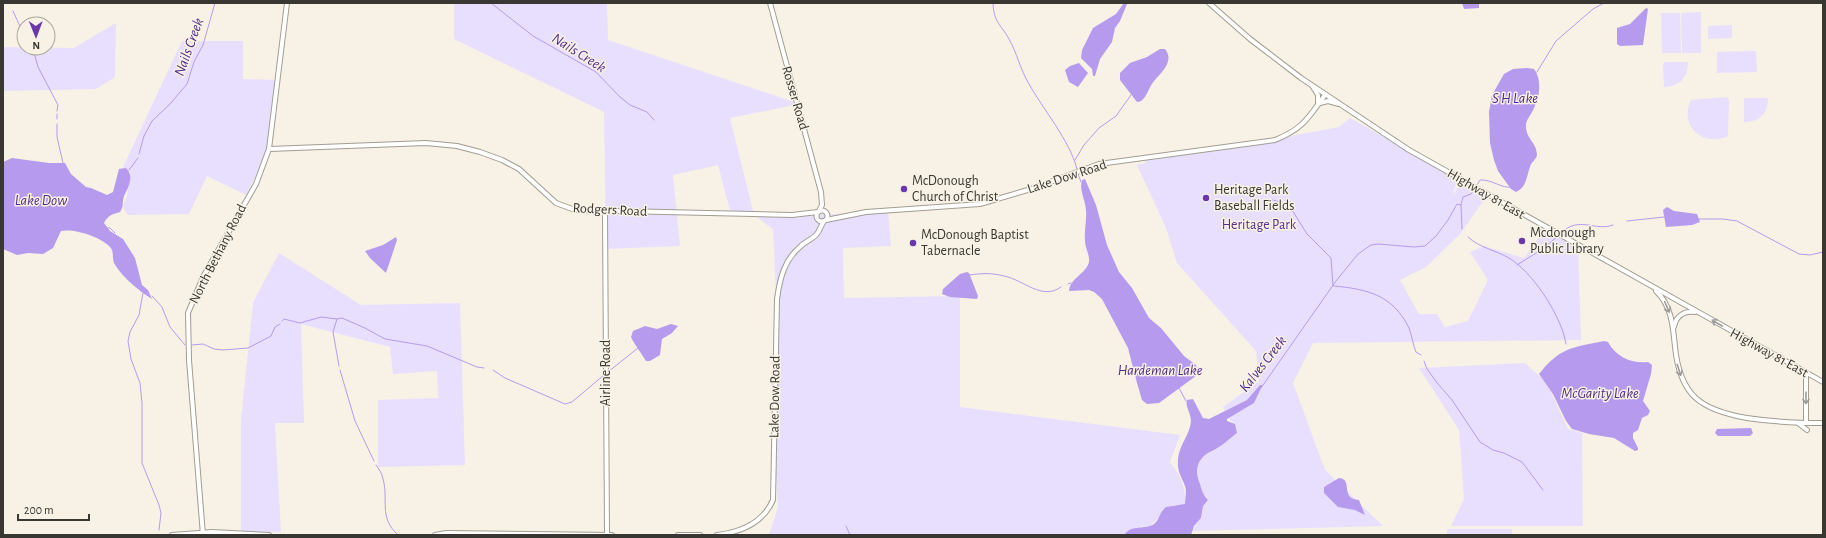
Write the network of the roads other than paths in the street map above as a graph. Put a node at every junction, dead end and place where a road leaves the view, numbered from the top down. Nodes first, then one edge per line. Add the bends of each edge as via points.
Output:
1 (286, 3) edge
2 (770, 3) edge
3 (1209, 3) edge
4 (1313, 87) junction
5 (1325, 94) junction
6 (1318, 104) junction
7 (1339, 104) junction
8 (269, 149) junction
9 (821, 192) junction
10 (605, 211) junction
11 (818, 212) junction
12 (827, 213) junction
13 (802, 214) junction
14 (840, 218) junction
15 (817, 219) junction
16 (825, 221) junction
17 (813, 237) junction
18 (1652, 287) junction
19 (1699, 313) junction
20 (1673, 332) junction
21 (1806, 373) junction
22 (1823, 382) edge
23 (1798, 423) junction
24 (1806, 423) junction
25 (1823, 423) edge
26 (1806, 430) dead end
27 (203, 534) edge
28 (172, 535) edge
29 (269, 535) edge
30 (435, 535) edge
31 (608, 535) edge
32 (612, 535) edge
33 (678, 535) edge
34 (700, 535) edge
35 (717, 535) edge

1 - 8 street, North Bethany Road
2 - 9 street, Rosser Road
3 - 4 street, Highway 81 East via 1250,39
4 - 5 street, Highway 81 East
4 - 6 street via 1319,98
5 - 6 street, Lake Dow Road
5 - 7 street, Highway 81 East
6 - 7 street via 1325,101
6 - 14 street, Lake Dow Road via 1296,130 1275,140 1106,163 980,204 874,211
7 - 18 street, Highway 81 East via 1409,150
8 - 10 street, Rodgers Road via 426,143 457,146 502,160 519,169 548,198 565,207
8 - 27 street, North Bethany Road via 256,184 203,277 188,313 189,360
9 - 11 street, Rosser Road via 822,205
9 - 12 street, Rosser Road
10 - 13 street, Rodgers Road
10 - 31 street, Airline Road
11 - 12 street, Lake Dow Road
11 - 13 street, Rodgers Road
11 - 15 street, Rosser Road
12 - 14 street, Lake Dow Road
12 - 16 street
13 - 15 street, Rodgers Road
14 - 16 street, Lake Dow Road
15 - 16 street, Rodgers Road
15 - 17 street
16 - 17 street, Lake Dow Road
17 - 35 street, Lake Dow Road via 791,254 780,280 777,299 773,500 768,510 755,523 735,532
18 - 19 street, Highway 81 East
18 -> 20 street via 1667,304
19 - 20 street via 1682,314 1676,321
21 -> 19 street, Highway 81 East
20 -> 23 street via 1681,376 1688,389 1704,405 1739,416 1771,422
21 - 22 street, Highway 81 East
21 -> 24 street
23 - 24 street
23 - 26 street
24 - 25 street
27 - 28 street
27 - 29 street
30 - 31 street
31 - 32 street
33 - 34 street

